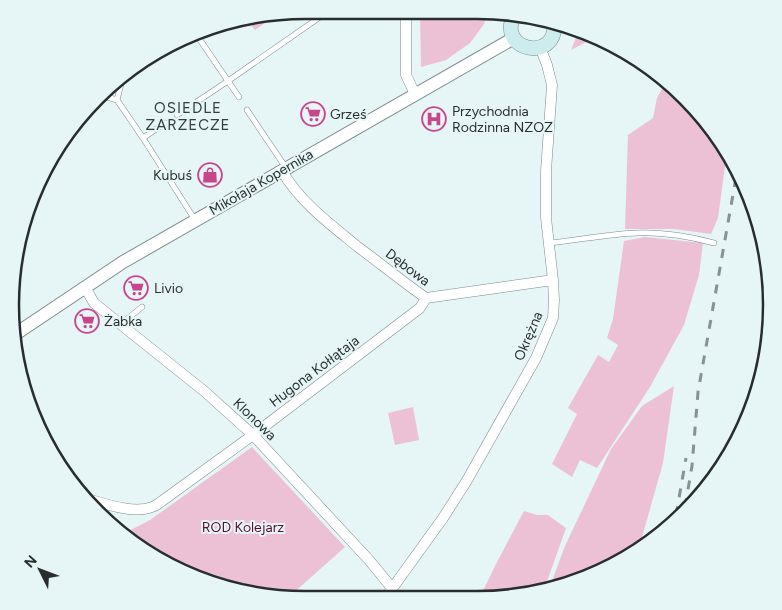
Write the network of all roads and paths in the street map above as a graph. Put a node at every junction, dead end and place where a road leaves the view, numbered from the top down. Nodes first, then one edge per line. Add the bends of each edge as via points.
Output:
1 (317, 19) edge
2 (406, 19) edge
3 (510, 21) edge
4 (555, 30) edge
5 (514, 38) junction
6 (200, 39) edge
7 (540, 48) junction
8 (228, 80) junction
9 (120, 86) edge
10 (415, 94) junction
11 (238, 97) dead end
12 (108, 98) edge
13 (117, 100) junction
14 (247, 110) dead end
15 (177, 115) dead end
16 (165, 124) dead end
17 (143, 138) junction
18 (284, 170) junction
19 (195, 220) junction
20 (549, 243) junction
21 (714, 243) dead end
22 (553, 280) junction
23 (85, 287) junction
24 (426, 298) junction
25 (142, 306) dead end
26 (121, 324) junction
27 (20, 331) edge
28 (253, 434) junction
29 (97, 501) edge
30 (392, 588) junction
31 (390, 591) edge

1 - 8 lane
2 - 10 street via 406,75
3 - 5 main road
4 - 7 main road via 551,39
5 - 7 main road via 530,49
5 - 10 street, Mikołaja Kopernika
6 - 8 lane
7 - 20 street, Okrężna via 552,85 546,171
8 - 11 lane
8 - 15 lane
9 - 13 lane
10 - 18 street, Mikołaja Kopernika
12 - 13 lane
13 - 17 lane
14 - 18 lane
16 - 17 lane
17 - 19 lane
18 - 19 street, Mikołaja Kopernika
18 - 24 street, Dębowa via 291,186 322,218
19 - 23 street, Mikołaja Kopernika
20 - 21 lane via 639,233 690,237
20 - 22 street, Okrężna
22 - 24 street, Dębowa
22 - 30 street, Okrężna via 553,318 536,358 443,518
23 - 26 street, Klonowa via 94,303
23 - 27 street, Mikołaja Kopernika
24 - 28 street, Hugona Kołłątaja via 420,308
25 - 26 lane
26 - 28 street, Klonowa
28 - 29 street, Hugona Kołłątaja via 152,507 127,508
28 - 30 street, Klonowa
30 - 31 street, Okrężna

